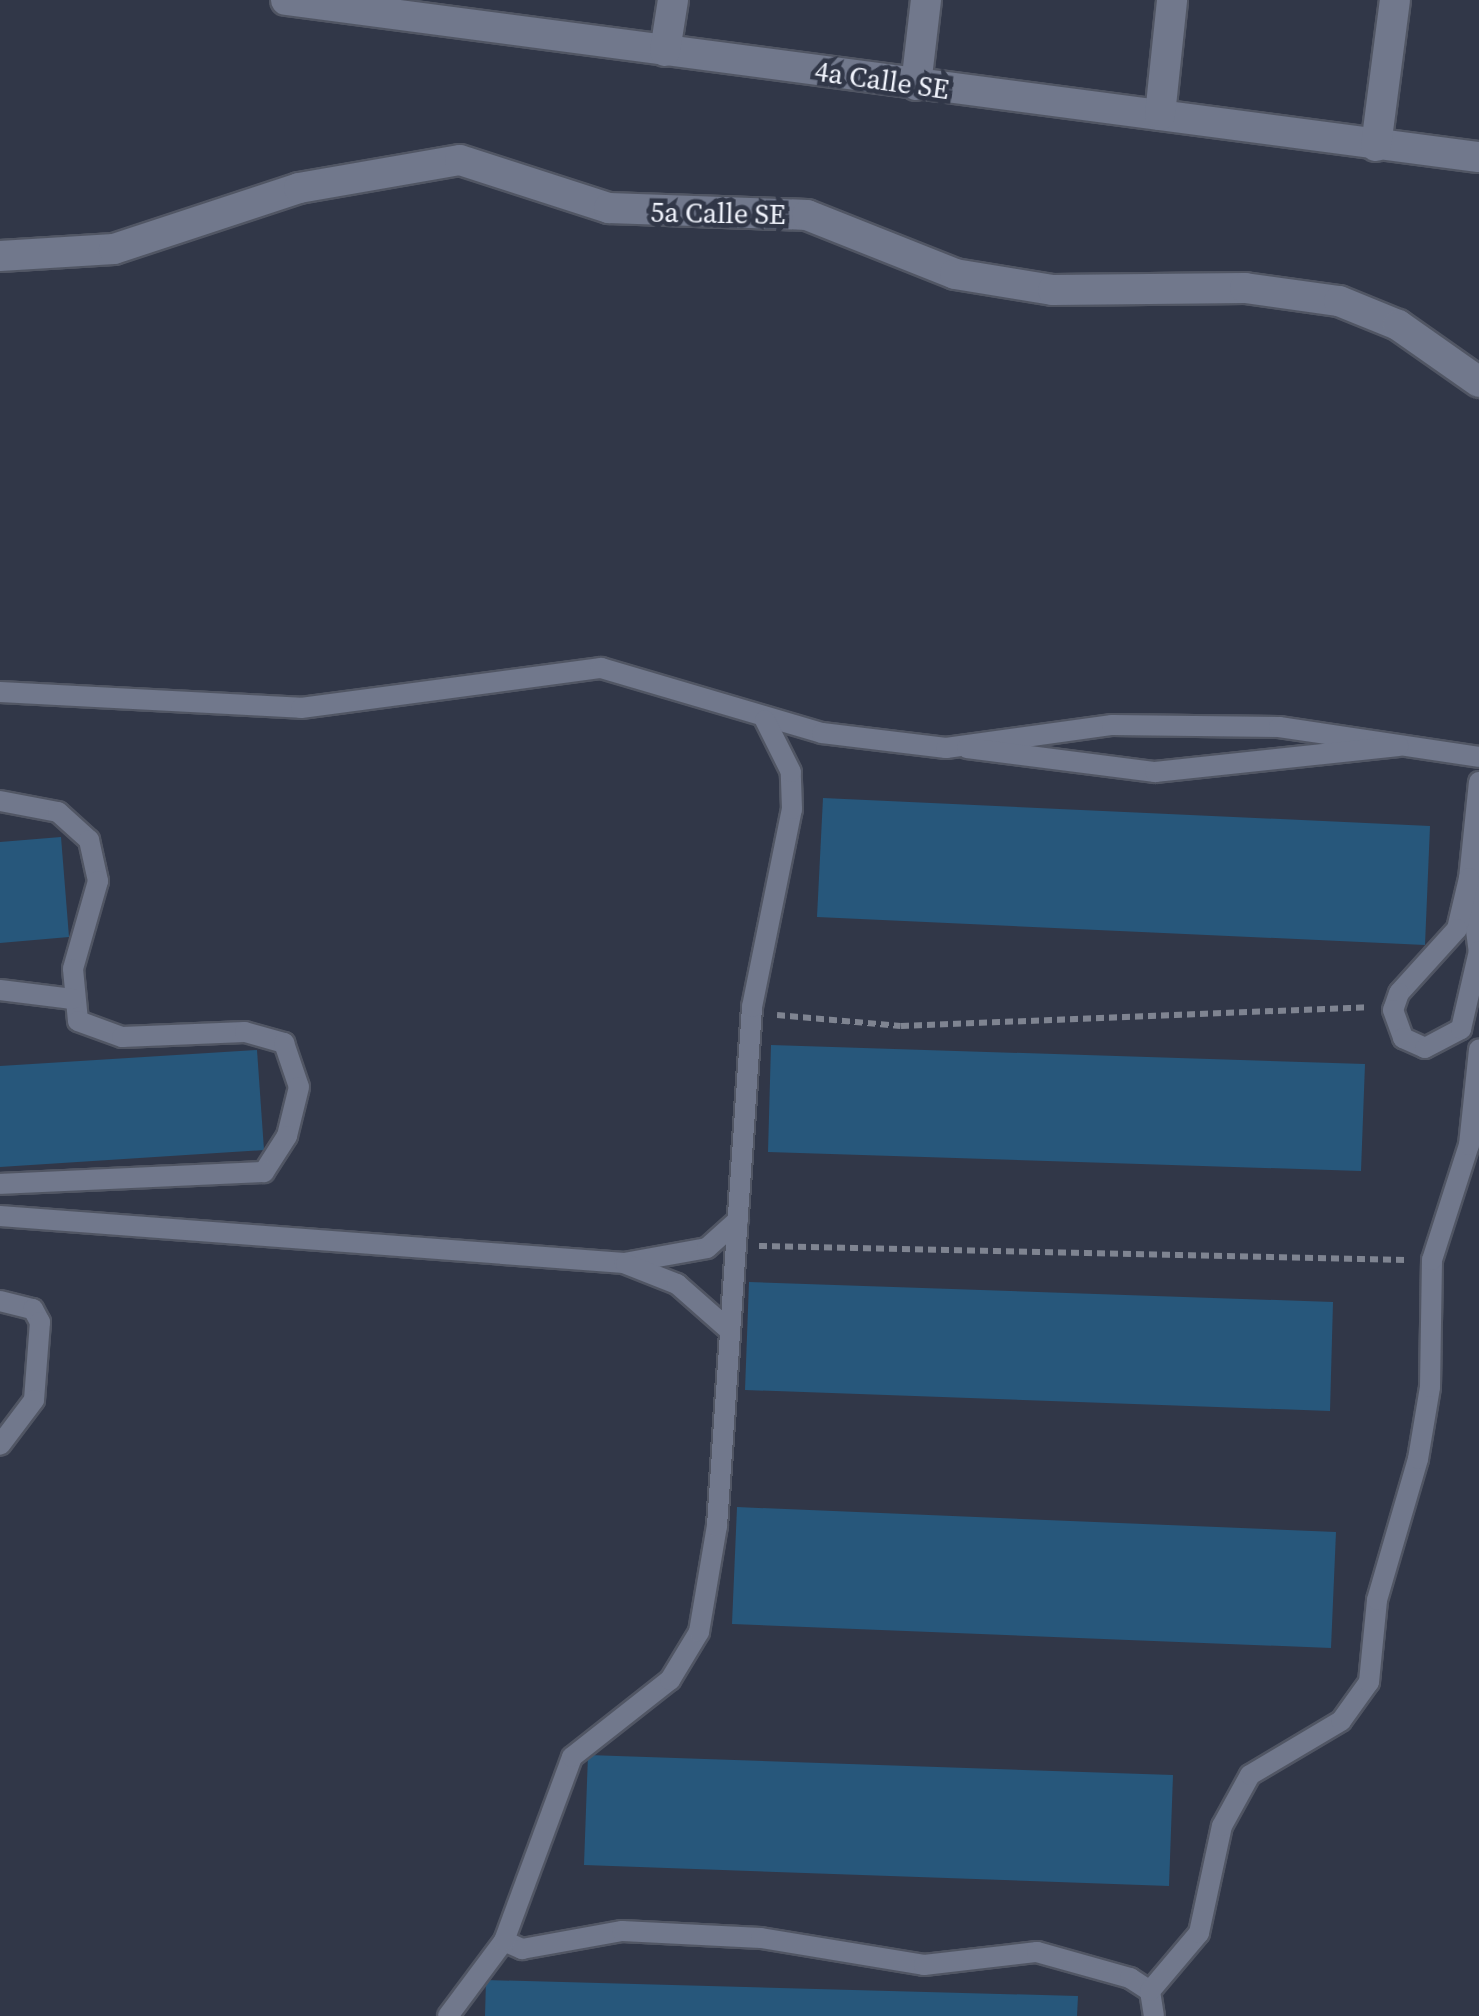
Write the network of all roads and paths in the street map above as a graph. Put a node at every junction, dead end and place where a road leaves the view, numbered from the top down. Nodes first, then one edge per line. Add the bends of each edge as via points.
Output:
1 (286, 0) edge
2 (673, 0) edge
3 (926, 0) edge
4 (1172, 0) edge
5 (1395, 0) edge
6 (437, 10) edge
7 (666, 50) junction
8 (916, 84) junction
9 (1160, 115) junction
10 (1376, 146) junction
11 (1479, 157) edge
12 (0, 256) edge
13 (1479, 382) edge
14 (0, 692) edge
15 (765, 720) junction
16 (1408, 744) junction
17 (965, 748) junction
18 (1479, 757) edge
19 (1479, 782) edge
20 (0, 801) edge
21 (1468, 878) junction
22 (1479, 952) edge
23 (0, 990) edge
24 (72, 998) junction
25 (752, 1007) junction
26 (1392, 1010) junction
27 (1479, 1050) edge
28 (0, 1184) edge
29 (0, 1216) edge
30 (738, 1220) junction
31 (734, 1246) junction
32 (1432, 1260) junction
33 (624, 1263) junction
34 (0, 1301) edge
35 (728, 1329) junction
36 (0, 1444) edge
37 (504, 1941) junction
38 (1150, 1990) junction
39 (448, 2016) edge
40 (1154, 2016) edge

1 - 6 street, 4a Calle SE
2 - 7 street
3 - 8 street
4 - 9 street
5 - 10 street
6 - 7 street, 4a Calle SE
7 - 8 street, 4a Calle SE
8 - 9 street, 4a Calle SE
9 - 10 street, 4a Calle SE
10 - 11 street, 4a Calle SE
12 - 13 street, 5a Calle SE via 114,249 299,188 460,160 610,208 806,215 955,274 1053,290 1245,288 1340,301 1398,325
14 - 15 lane via 301,708 602,668 693,688
15 - 17 lane
15 - 25 lane via 790,772 792,809
16 - 17 lane via 1279,726 1112,726
16 - 17 lane via 1155,772
16 - 18 lane
19 - 21 lane
20 - 24 lane via 58,812 89,840 98,881
21 - 22 lane
21 - 26 lane via 1456,929 1423,958
22 - 26 lane via 1460,1029 1425,1048 1403,1038
23 - 24 lane
24 - 28 lane via 78,1021 122,1037 245,1032 284,1042 299,1087 287,1136 264,1172
25 - 26 path via 901,1026 1251,1016 1344,1003
25 - 30 lane
27 - 32 lane via 1469,1144
29 - 33 lane
30 - 31 lane
30 - 33 lane via 706,1248
31 - 32 path
31 - 35 lane
32 - 38 lane via 1430,1387 1377,1600 1368,1682 1341,1722 1250,1776 1222,1826 1199,1932
33 - 35 lane via 677,1284
34 - 36 lane via 32,1309 40,1322 34,1400
35 - 37 lane via 717,1526 699,1632 670,1680 572,1757
37 - 38 lane via 522,1949 622,1932 761,1938 924,1966 1037,1952 1100,1964
37 - 39 lane
38 - 40 lane

